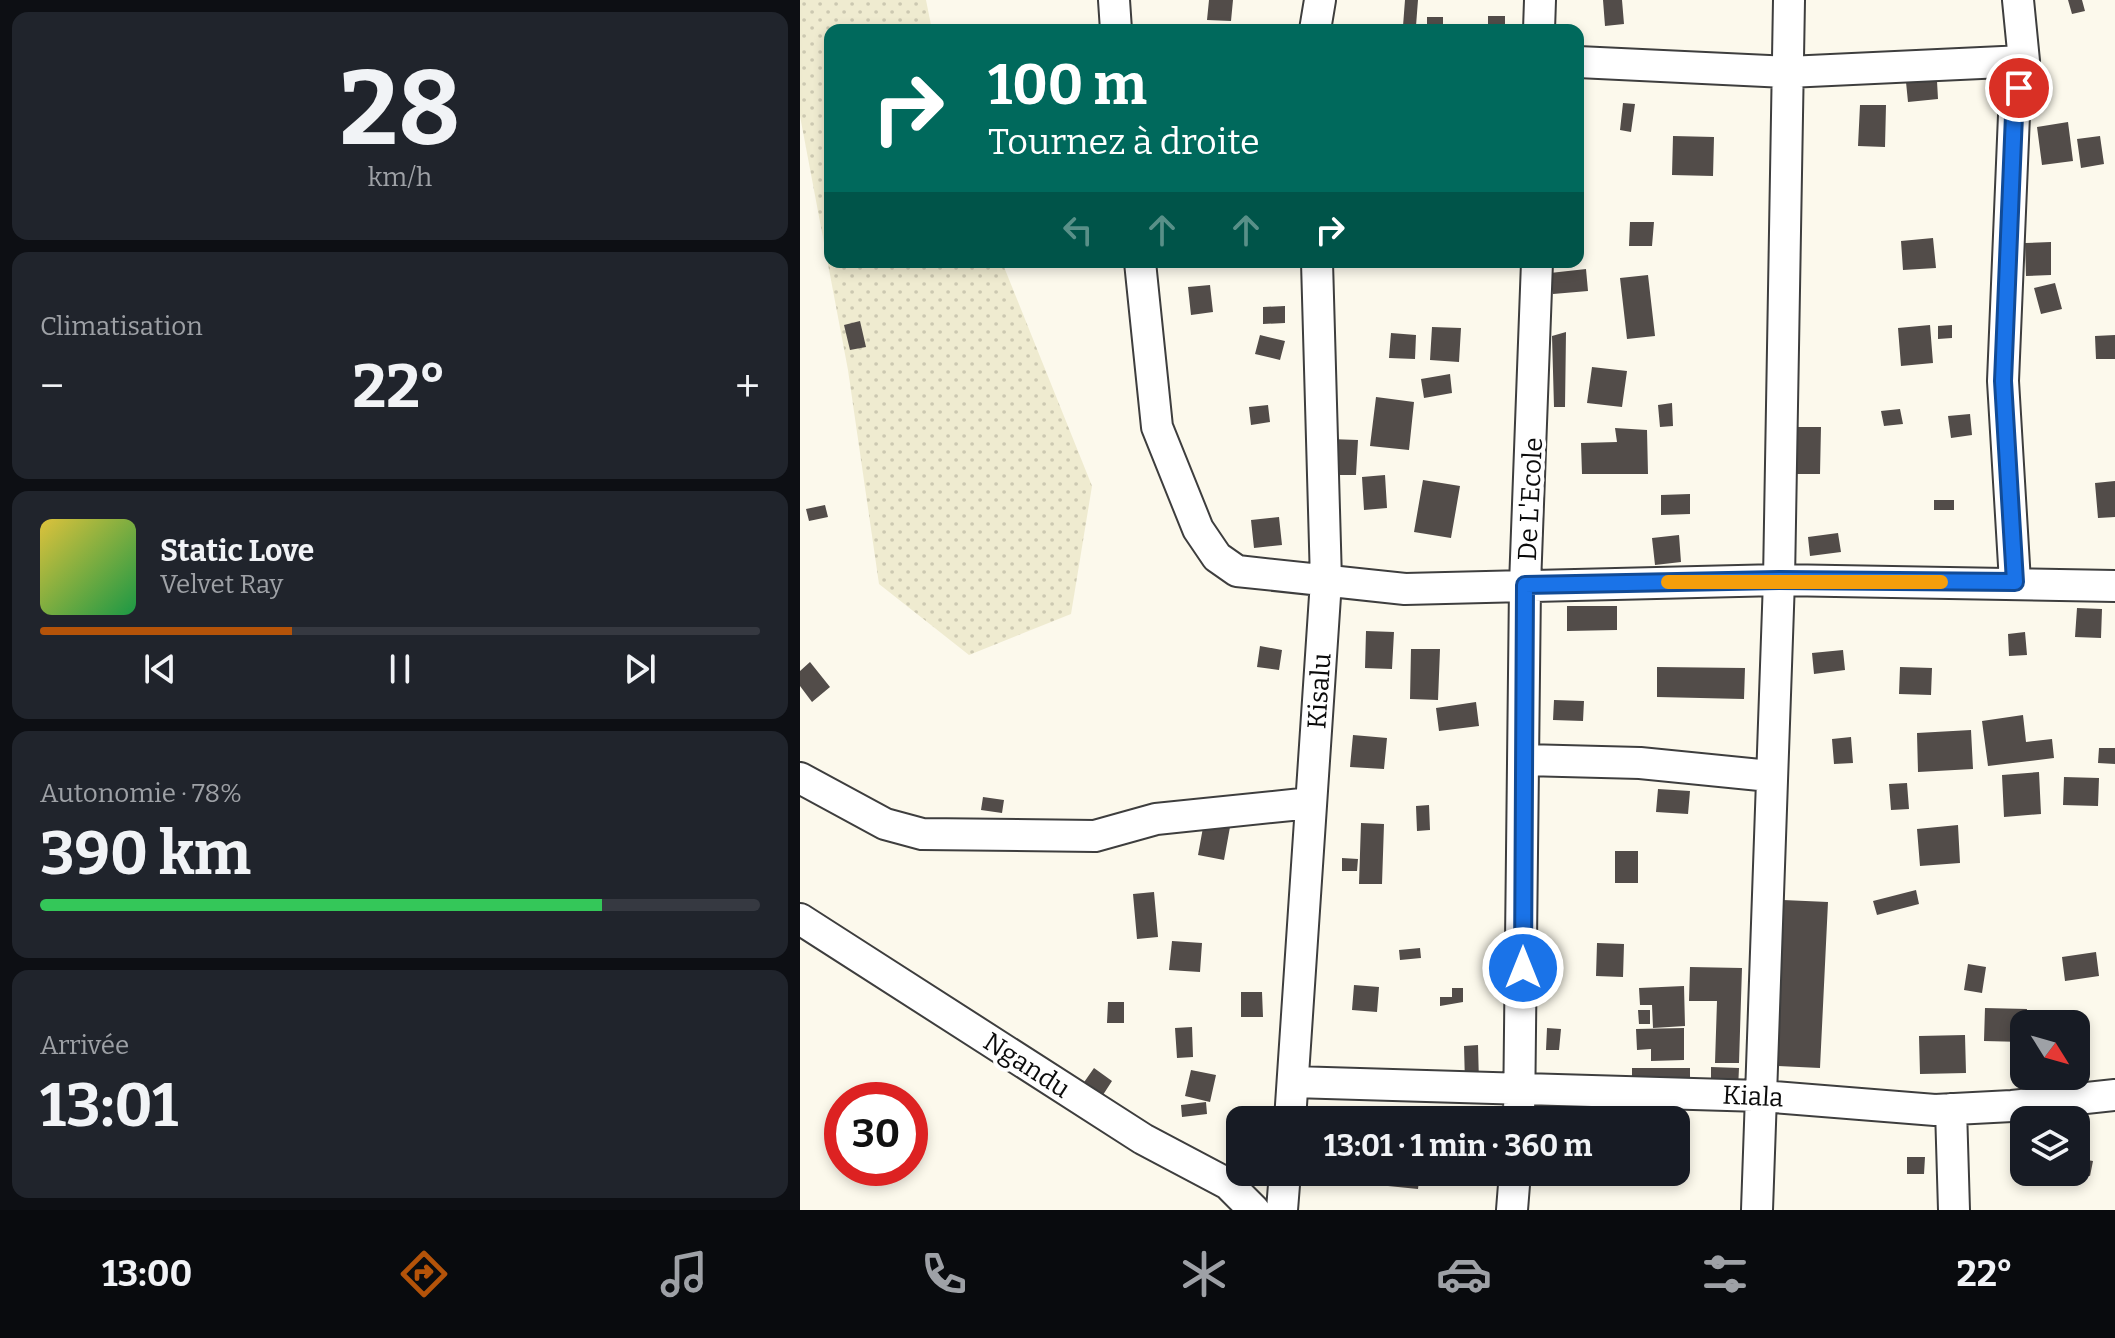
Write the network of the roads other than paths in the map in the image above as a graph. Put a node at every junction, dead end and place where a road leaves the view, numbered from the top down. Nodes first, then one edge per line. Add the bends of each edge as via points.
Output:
1 (1114, 0) edge
2 (1320, 0) edge
3 (1540, 0) edge
4 (1789, 0) edge
5 (2018, 0) edge
6 (1116, 24) edge
7 (1316, 24) edge
8 (1539, 24) edge
9 (2024, 61) junction
10 (1584, 62) edge
11 (1788, 72) junction
12 (1141, 268) edge
13 (1317, 268) edge
14 (1537, 268) edge
15 (1779, 580) junction
16 (1326, 581) junction
17 (2015, 582) junction
18 (1525, 585) junction
19 (2115, 586) edge
20 (1524, 760) junction
21 (1770, 776) junction
22 (800, 778) edge
23 (1311, 803) junction
24 (800, 919) edge
25 (1293, 1082) junction
26 (1522, 1087) junction
27 (2115, 1095) edge
28 (1761, 1096) junction
29 (1291, 1106) edge
30 (1520, 1106) edge
31 (1951, 1109) junction
32 (1284, 1186) edge
33 (1514, 1186) edge
34 (1254, 1210) edge
35 (1282, 1210) edge
36 (1512, 1210) edge
37 (1757, 1210) edge
38 (1954, 1210) edge

1 - 6 street
2 - 7 street
3 - 8 street
4 - 11 street
5 - 9 street
9 - 11 street
9 - 17 street via 2014,115 2003,381
10 - 11 street
11 - 15 street
12 - 16 street via 1157,427 1198,529 1217,557 1237,571
13 - 16 street, Kisalu
14 - 18 street, De L'Ecole
15 - 17 street
15 - 18 street
15 - 21 street
16 - 18 street via 1405,589
16 - 23 street, Kisalu
17 - 19 street
18 - 20 street, De L'Ecole
20 - 21 street via 1640,763
20 - 26 street, De L'Ecole
21 - 28 street
22 - 23 street via 885,824 922,834 1095,836 1156,819
23 - 25 street, Kisalu
24 - 34 street, Ngandu via 1143,1139 1228,1184
25 - 26 street, Kiala
25 - 29 street, Kisalu
26 - 28 street, Kiala
26 - 30 street, De L'Ecole
27 - 31 street, Kiala
28 - 31 street, Kiala
28 - 37 street
31 - 38 street
32 - 35 street
33 - 36 street

